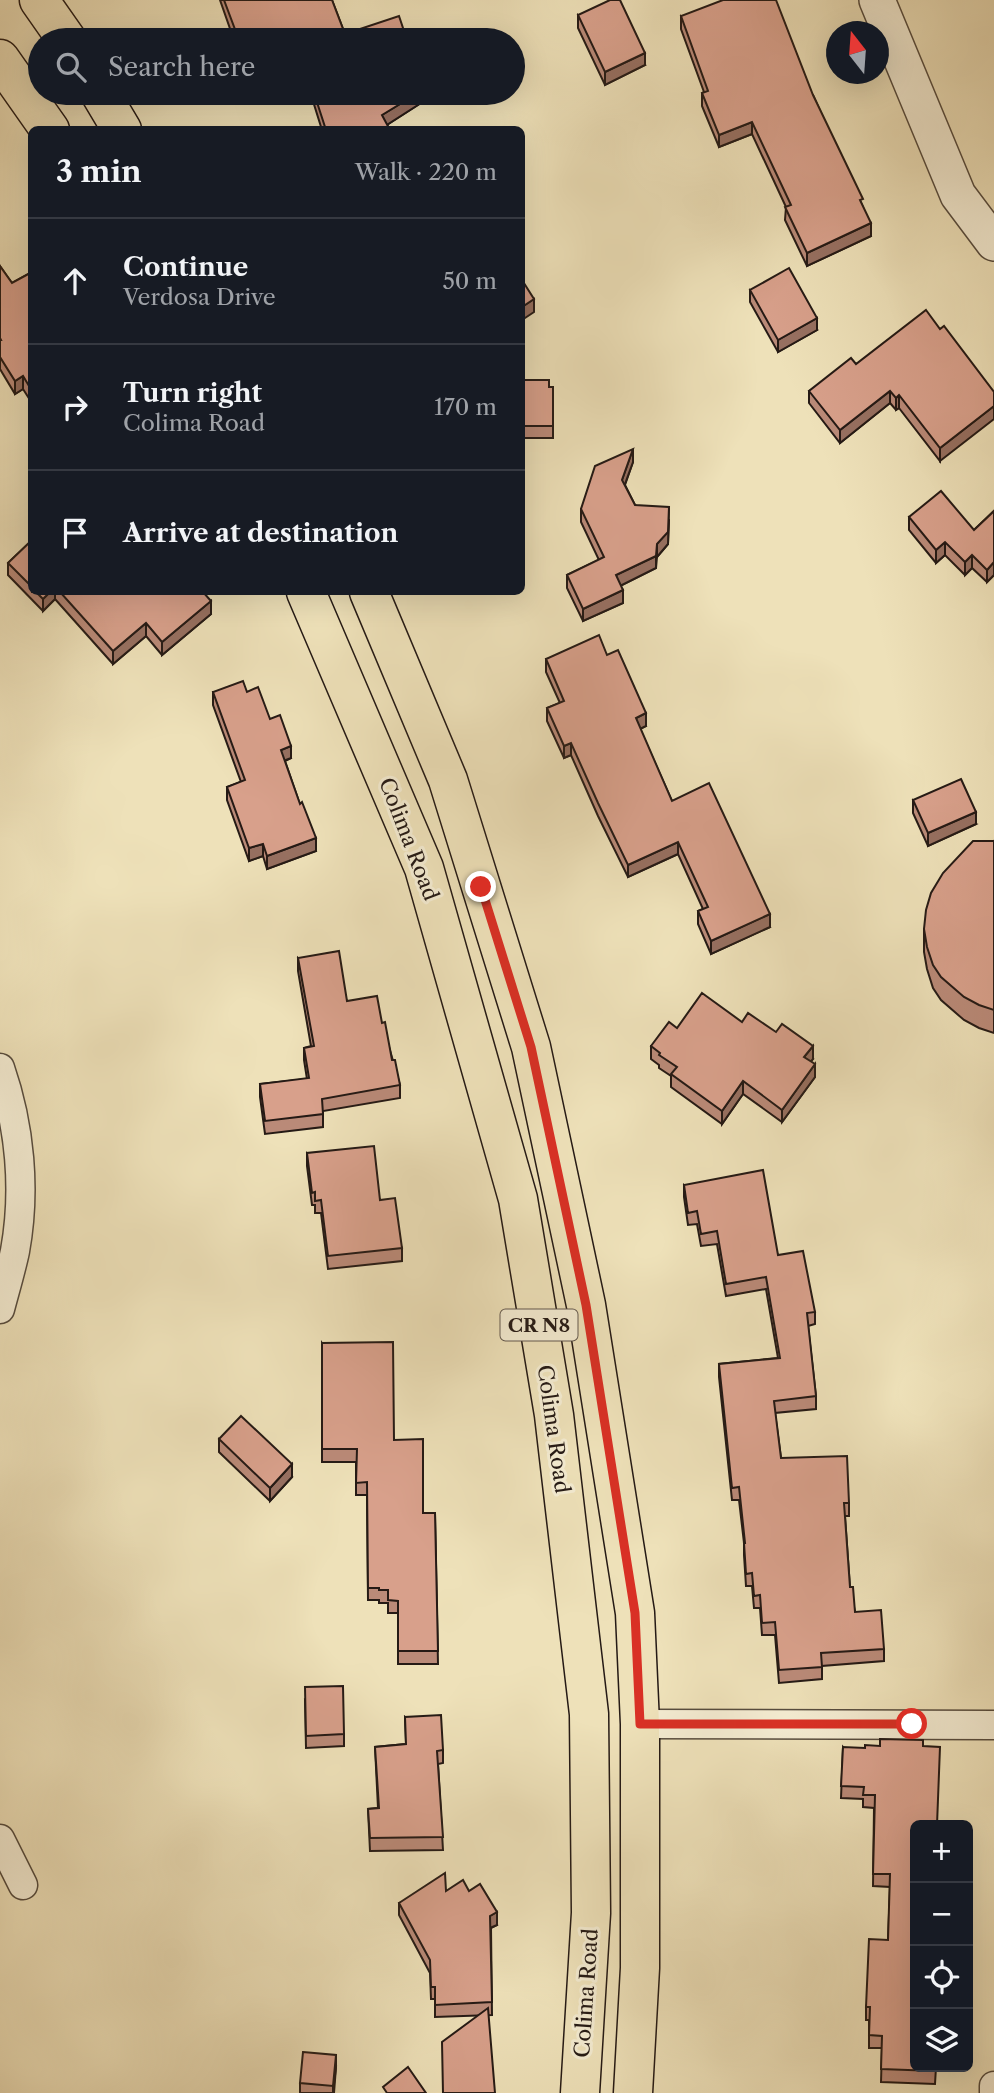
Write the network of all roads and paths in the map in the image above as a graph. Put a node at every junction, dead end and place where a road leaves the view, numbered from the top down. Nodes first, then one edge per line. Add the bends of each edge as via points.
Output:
1 (39, 0) edge
2 (877, 0) edge
3 (59, 28) edge
4 (0, 59) edge
5 (28, 99) edge
6 (32, 105) edge
7 (107, 105) edge
8 (47, 126) edge
9 (120, 126) edge
10 (994, 243) edge
11 (307, 595) edge
12 (370, 595) edge
13 (0, 1068) edge
14 (0, 1309) edge
15 (640, 1724) junction
16 (994, 1725) edge
17 (0, 1839) edge
18 (23, 1885) dead end
19 (994, 2086) edge
20 (580, 2093) edge
21 (633, 2093) edge
22 (993, 2093) edge

1 - 3 main road
2 - 10 street via 958,195
4 - 5 main road
6 - 8 main road
7 - 9 main road
11 - 20 main road, Colima Road / CR N8 via 424,868 518,1199 554,1415 589,1714 591,1913
12 - 15 main road, CR N8 via 447,780 531,1047 586,1305 635,1613
13 - 14 street via 14,1120 21,1187 14,1252
15 - 16 street
15 - 21 main road, CR N8 via 640,1968
17 - 18 street
19 - 22 street

